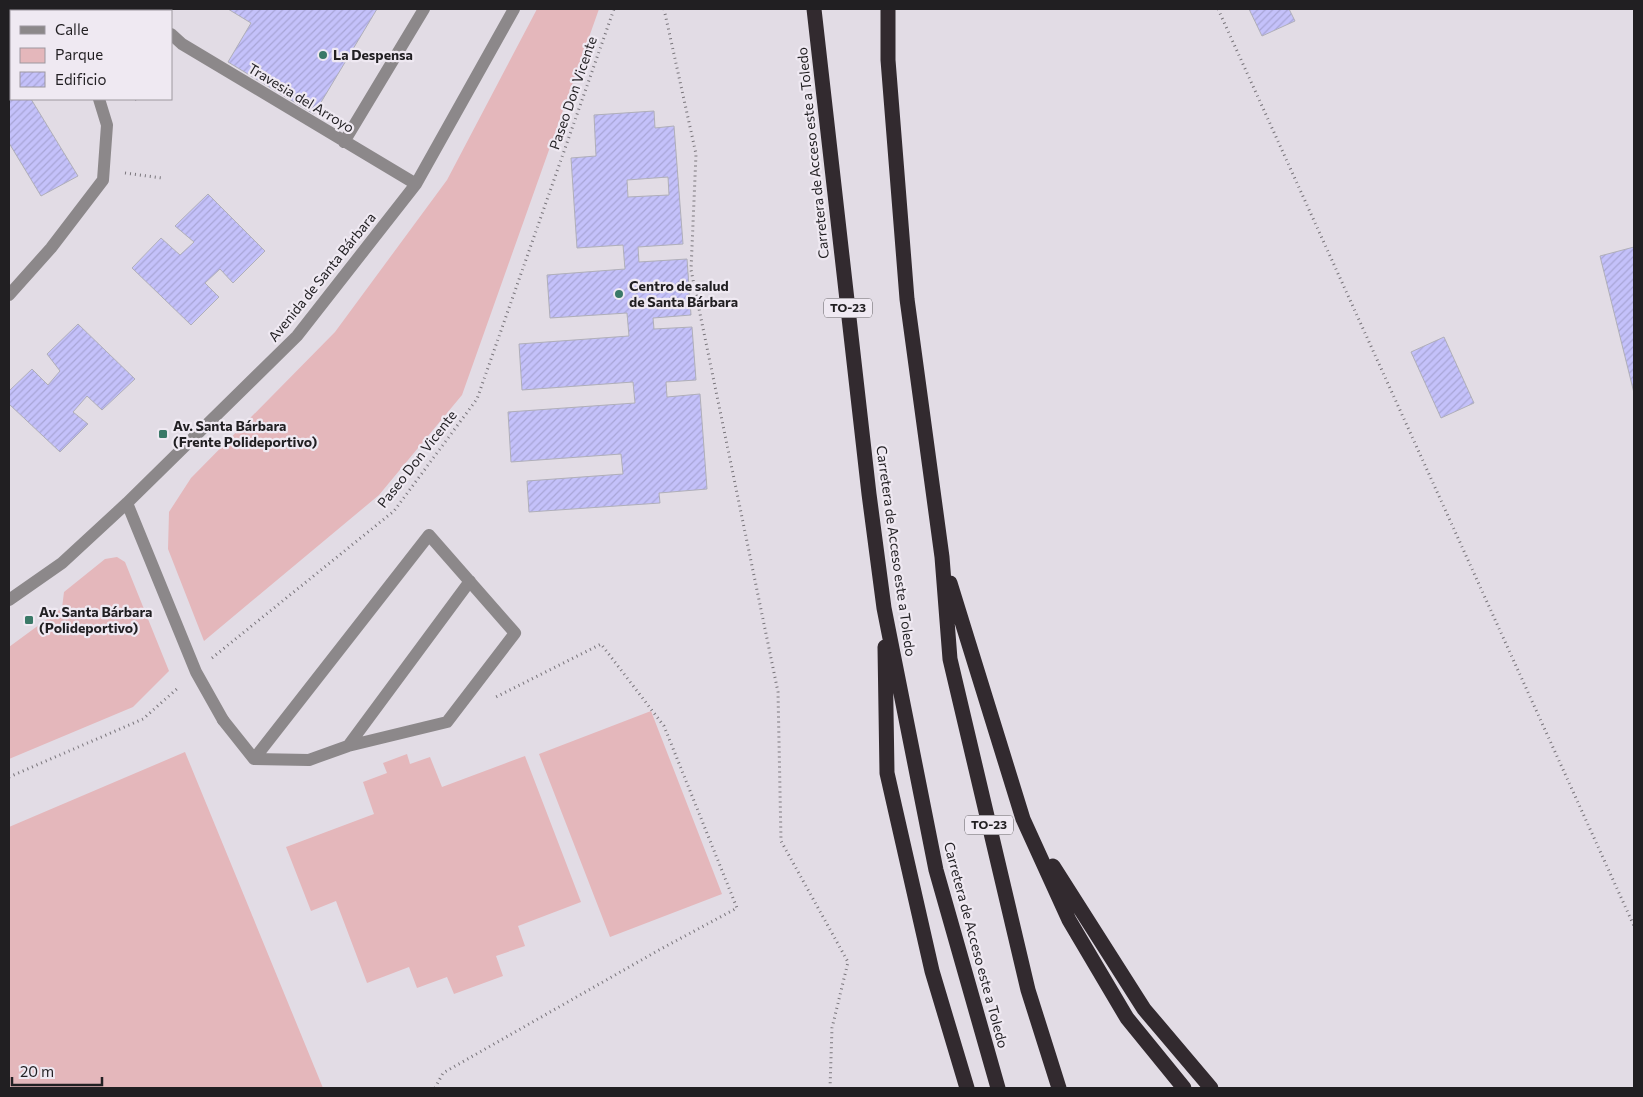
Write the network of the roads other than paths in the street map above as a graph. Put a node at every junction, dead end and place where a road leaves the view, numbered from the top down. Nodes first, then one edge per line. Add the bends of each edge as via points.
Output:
1 (424, 9) edge
2 (514, 9) edge
3 (814, 9) edge
4 (888, 9) edge
5 (172, 35) edge
6 (98, 100) edge
7 (344, 142) junction
8 (416, 184) junction
9 (9, 295) edge
10 (127, 503) junction
11 (942, 557) junction
12 (470, 581) junction
13 (9, 600) edge
14 (884, 608) junction
15 (348, 746) junction
16 (254, 759) junction
17 (1023, 819) junction
18 (967, 1088) edge
19 (998, 1088) edge
20 (1059, 1088) edge
21 (1184, 1088) edge
22 (1211, 1088) edge

1 - 7 street
2 - 8 street, Avenida de Santa Bárbara
3 - 14 highway, Carretera de Acceso este a Toledo / TO-23
4 - 11 highway, TO-23 via 888,60 907,299
5 - 7 street, Travesia del Arroyo
6 - 9 street via 107,125 103,180 51,248
7 - 8 street, Travesia del Arroyo
8 - 10 street, Avenida de Santa Bárbara via 297,336
10 - 13 street, Avenida de Santa Bárbara via 62,562
10 - 16 street via 196,672 223,720
11 - 17 highway
11 - 20 highway, TO-23 via 950,660 1028,990
12 - 15 street
12 - 15 street via 515,633 447,722
12 - 16 street via 429,535
14 - 18 highway via 886,773 932,971
14 - 19 highway, Carretera de Acceso este a Toledo / TO-23 via 936,870
15 - 16 street via 309,760
17 - 21 highway via 1069,920 1127,1018
17 - 22 highway via 1144,1009

